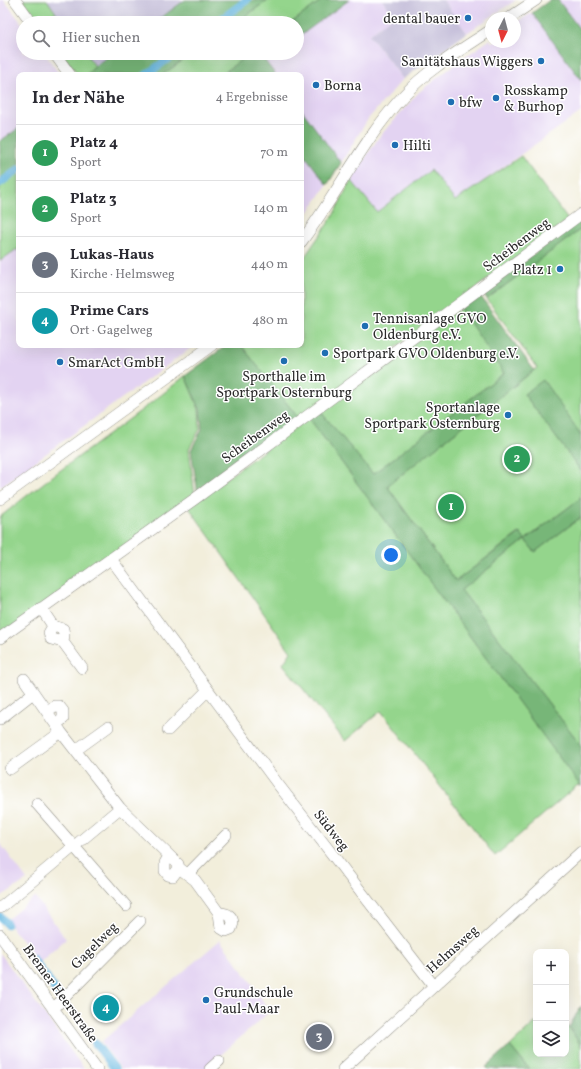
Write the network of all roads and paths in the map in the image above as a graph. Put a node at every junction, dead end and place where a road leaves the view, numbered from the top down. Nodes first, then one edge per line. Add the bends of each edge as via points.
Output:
1 (14, 0) edge
2 (536, 0) edge
3 (518, 12) edge
4 (27, 16) edge
5 (485, 34) edge
6 (59, 60) edge
7 (68, 72) edge
8 (581, 214) edge
9 (304, 237) edge
10 (208, 348) edge
11 (0, 499) edge
12 (111, 559) junction
13 (41, 608) junction
14 (0, 638) edge
15 (82, 668) dead end
16 (24, 679) dead end
17 (208, 690) junction
18 (33, 693) junction
19 (0, 719) edge
20 (108, 727) dead end
21 (59, 728) junction
22 (168, 730) dead end
23 (76, 750) junction
24 (10, 769) dead end
25 (37, 804) dead end
26 (120, 808) junction
27 (226, 835) dead end
28 (72, 847) junction
29 (581, 852) edge
30 (184, 871) junction
31 (126, 906) dead end
32 (0, 908) edge
33 (219, 912) dead end
34 (140, 921) dead end
35 (0, 935) edge
36 (434, 986) junction
37 (53, 1008) junction
38 (219, 1061) dead end
39 (97, 1069) edge
40 (210, 1069) edge
41 (343, 1069) edge

1 - 4 street
2 - 3 street
5 - 9 street via 439,65 405,94 377,127
6 - 7 street
8 - 12 street, Scheibenweg
10 - 11 street
12 - 13 street, Scheibenweg
12 - 17 street, Südweg
13 - 14 street, Scheibenweg
13 - 15 street via 53,626 49,633 51,639 63,642
16 - 18 street
17 - 22 street
17 - 36 street, Südweg
18 - 19 street
18 - 21 street via 47,712 54,706 59,706 63,711
20 - 23 street
21 - 23 street
21 - 24 street
23 - 26 street
25 - 28 street
26 - 28 street
26 - 30 street
27 - 30 street
28 - 31 street
28 - 32 street
29 - 36 street, Helmsweg
30 - 33 street via 195,880
34 - 37 street, Gagelweg
35 - 37 street, Bremer Heerstraße
36 - 41 street, Helmsweg
37 - 39 street, Bremer Heerstraße
38 - 40 street

